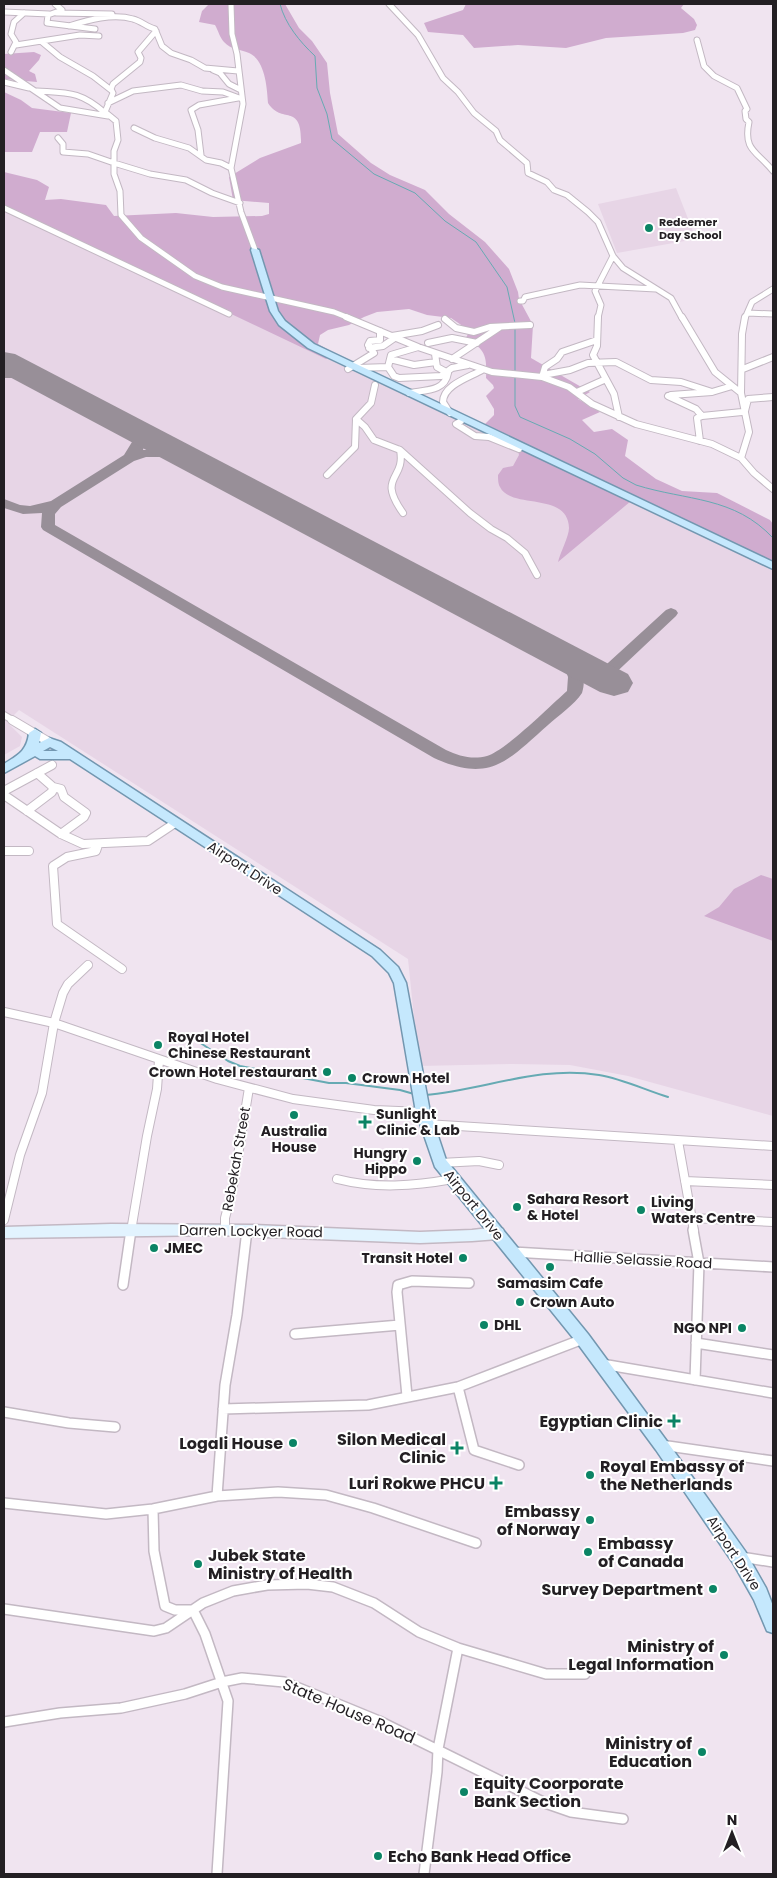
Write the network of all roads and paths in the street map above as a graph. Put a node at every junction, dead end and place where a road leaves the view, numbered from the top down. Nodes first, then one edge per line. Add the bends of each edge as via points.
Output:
1 (57, 4) edge
2 (230, 4) edge
3 (389, 4) edge
4 (4, 12) edge
5 (24, 12) junction
6 (55, 13) junction
7 (49, 14) junction
8 (125, 18) junction
9 (69, 26) junction
10 (95, 29) dead end
11 (156, 31) junction
12 (99, 36) dead end
13 (697, 40) dead end
14 (42, 42) junction
15 (16, 44) junction
16 (11, 52) dead end
17 (4, 70) edge
18 (213, 70) junction
19 (238, 71) junction
20 (4, 82) edge
21 (35, 90) junction
22 (112, 90) junction
23 (241, 90) junction
24 (240, 98) junction
25 (108, 103) junction
26 (106, 114) junction
27 (134, 128) dead end
28 (58, 138) dead end
29 (201, 155) junction
30 (114, 163) junction
31 (231, 168) junction
32 (773, 171) edge
33 (240, 203) junction
34 (4, 208) edge
35 (256, 250) joint
36 (613, 256) junction
37 (599, 286) junction
38 (773, 289) edge
39 (660, 291) junction
40 (269, 298) junction
41 (520, 301) dead end
42 (748, 313) junction
43 (229, 314) dead end
44 (773, 314) edge
45 (445, 319) dead end
46 (438, 325) dead end
47 (530, 325) dead end
48 (500, 327) junction
49 (380, 331) junction
50 (394, 337) junction
51 (597, 340) junction
52 (428, 343) dead end
53 (477, 343) junction
54 (368, 348) junction
55 (418, 348) junction
56 (374, 353) junction
57 (435, 354) junction
58 (773, 356) edge
59 (390, 359) junction
60 (452, 359) junction
61 (436, 362) junction
62 (596, 362) junction
63 (468, 365) junction
64 (353, 368) junction
65 (387, 368) junction
66 (743, 369) junction
67 (482, 370) junction
68 (448, 373) junction
69 (542, 376) junction
70 (606, 380) junction
71 (375, 385) dead end
72 (732, 386) junction
73 (577, 392) junction
74 (712, 392) junction
75 (409, 393) junction
76 (741, 393) junction
77 (773, 397) edge
78 (745, 411) junction
79 (450, 412) junction
80 (702, 416) junction
81 (619, 418) junction
82 (356, 419) junction
83 (461, 421) dead end
84 (700, 441) junction
85 (519, 449) dead end
86 (400, 450) junction
87 (741, 458) junction
88 (327, 475) dead end
89 (773, 489) edge
90 (403, 513) dead end
91 (773, 566) edge
92 (538, 574) dead end
93 (4, 715) edge
94 (35, 733) junction
95 (53, 744) junction
96 (34, 755) junction
97 (71, 755) junction
98 (52, 765) dead end
99 (4, 769) edge
100 (37, 773) junction
101 (4, 776) edge
102 (53, 787) junction
103 (4, 790) edge
104 (4, 795) edge
105 (27, 811) junction
106 (175, 823) junction
107 (61, 834) junction
108 (98, 845) junction
109 (4, 851) edge
110 (28, 851) dead end
111 (88, 965) dead end
112 (122, 969) dead end
113 (4, 1012) edge
114 (54, 1023) junction
115 (159, 1060) junction
116 (249, 1088) junction
117 (424, 1118) junction
118 (678, 1141) junction
119 (773, 1146) edge
120 (440, 1163) junction
121 (500, 1165) dead end
122 (337, 1179) dead end
123 (453, 1179) junction
124 (684, 1181) junction
125 (773, 1185) edge
126 (691, 1218) junction
127 (4, 1220) edge
128 (773, 1222) edge
129 (130, 1229) junction
130 (247, 1230) junction
131 (225, 1231) junction
132 (4, 1233) edge
133 (498, 1234) junction
134 (513, 1252) junction
135 (699, 1263) junction
136 (773, 1267) edge
137 (468, 1283) dead end
138 (123, 1285) dead end
139 (400, 1325) junction
140 (295, 1334) dead end
141 (583, 1339) junction
142 (696, 1343) junction
143 (773, 1355) edge
144 (602, 1364) junction
145 (695, 1380) junction
146 (458, 1387) junction
147 (773, 1393) edge
148 (408, 1396) junction
149 (223, 1409) junction
150 (4, 1412) edge
151 (115, 1427) dead end
152 (661, 1444) junction
153 (773, 1461) edge
154 (519, 1465) dead end
155 (217, 1496) junction
156 (4, 1503) edge
157 (153, 1509) junction
158 (476, 1543) dead end
159 (739, 1557) junction
160 (773, 1562) edge
161 (4, 1609) edge
162 (193, 1610) junction
163 (773, 1625) edge
164 (458, 1648) junction
165 (585, 1674) dead end
166 (222, 1682) junction
167 (4, 1722) edge
168 (438, 1749) junction
169 (623, 1819) dead end
170 (217, 1874) edge
171 (424, 1874) edge

1 - 6 street via 62,10
2 - 19 street
3 - 36 street via 418,35 443,78 474,113 496,131 500,140 526,162 528,173 567,195 598,222
4 - 5 street
5 - 7 street
5 - 15 street via 14,22 11,32
6 - 7 street
6 - 8 street via 115,14
7 - 9 street via 47,23
8 - 9 street
8 - 11 street
9 - 10 street
11 - 18 street via 168,52
11 - 22 street via 139,51 140,62 113,84
12 - 14 street via 80,35
13 - 32 street via 704,66 740,93 747,109 749,148
14 - 15 street
14 - 22 street
15 - 16 street
17 - 21 street
18 - 19 street
18 - 23 street
19 - 23 street
20 - 21 street
21 - 26 street via 60,108
21 - 26 street via 74,93
22 - 25 street
23 - 24 street
24 - 25 street via 181,85 133,91
24 - 29 street via 191,110
24 - 31 street via 242,112
25 - 26 street
26 - 30 street via 116,122 118,134
27 - 29 street
28 - 30 street via 63,144 63,152 88,154
29 - 31 street via 206,160
30 - 33 street via 186,180
30 - 40 street via 121,215 141,238 195,276 222,287
31 - 33 street
33 - 35 street
34 - 43 street
35 - 40 main road
36 - 37 street
36 - 39 street via 623,268
37 - 39 street
37 - 41 street via 564,287
37 - 51 street via 595,291 601,305
38 - 42 street via 751,302
39 - 72 street via 671,298 706,360
40 - 49 street via 324,310
40 - 64 main road via 282,322 297,336
42 - 44 street
42 - 66 street via 742,333
45 - 48 street via 456,328 474,332
46 - 50 street via 423,332
47 - 48 street
48 - 53 street
49 - 50 street
49 - 54 street via 380,340 370,341
50 - 54 street via 382,346
50 - 55 street
51 - 62 street via 593,355
51 - 69 street via 560,354 545,368
52 - 53 street via 454,338
53 - 60 street
54 - 56 street
55 - 57 street
55 - 59 street via 393,354
56 - 64 street
56 - 65 street
57 - 60 street
57 - 61 street
58 - 66 street
59 - 61 street via 414,366
59 - 65 street
60 - 63 street
61 - 68 street via 437,367
62 - 69 street
62 - 70 street
62 - 74 street via 616,362 651,380 681,382
63 - 67 street
63 - 68 street via 452,368
64 - 65 street
64 - 75 main road
65 - 68 street via 400,378
66 - 76 street
67 - 69 street
67 - 79 street via 443,395 444,404
68 - 75 street via 447,380 439,388
69 - 73 street
70 - 73 street
70 - 81 street via 614,394
71 - 82 street via 371,403
72 - 74 street
72 - 76 street
73 - 81 street
74 - 80 street via 668,396 696,409
75 - 79 main road
76 - 78 street
77 - 78 street via 748,399
78 - 80 street
78 - 87 street via 749,432
79 - 91 main road
80 - 84 street via 697,418
81 - 84 street
82 - 86 street via 374,440
82 - 88 street via 355,447
83 - 85 street via 456,424 475,436 489,437
84 - 87 street
86 - 90 street via 402,460 390,491
86 - 92 street via 470,513 525,552
87 - 89 street
93 - 94 street
94 - 95 street
94 - 96 main road
95 - 96 main road
95 - 97 main road, Airport Drive
96 - 97 main road
96 - 99 main road
96 - 101 main road
97 - 106 main road, Airport Drive
98 - 100 street
100 - 102 street
100 - 103 street
102 - 105 street via 52,792
102 - 107 street via 61,789 64,797 86,815
104 - 105 street
105 - 107 street
106 - 108 street via 148,841
106 - 117 main road, Airport Drive via 388,962 403,992
107 - 108 street via 83,844
108 - 112 street via 96,851 69,856 53,866 58,924
109 - 110 street
111 - 114 street via 65,988
113 - 114 street
114 - 115 street
114 - 127 street via 42,1093 20,1155
115 - 116 street
115 - 129 street via 160,1078
116 - 117 street via 293,1099
116 - 131 street, Rebekah Street
117 - 118 street
117 - 120 main road, Airport Drive
118 - 119 street
118 - 124 street
120 - 121 street via 479,1161
120 - 123 main road, Airport Drive
122 - 123 street via 358,1186 396,1186
123 - 133 main road, Airport Drive
124 - 125 street
124 - 126 street
126 - 128 street
126 - 135 street
129 - 131 street, Darren Lockyer Road
129 - 132 street, Darren Lockyer Road
129 - 138 street
130 - 131 street, Darren Lockyer Road
130 - 133 street, Darren Lockyer Road via 429,1237
130 - 149 street
133 - 134 main road, Airport Drive
134 - 135 street, Hallie Selassie Road
134 - 141 main road, Airport Drive
135 - 136 street, Hallie Selassie Road
135 - 142 street
137 - 139 street via 412,1281 398,1284
139 - 140 street
139 - 148 street
141 - 144 main road, Airport Drive
141 - 146 street
142 - 143 street
142 - 145 street
144 - 145 street
144 - 152 main road, Airport Drive
145 - 147 street
146 - 148 street
146 - 154 street via 474,1450
148 - 149 street via 351,1406
149 - 155 street
150 - 151 street
152 - 153 street
152 - 159 main road, Airport Drive
155 - 157 street
155 - 158 street via 278,1492 326,1495
156 - 157 street via 106,1514
157 - 162 street via 154,1551 165,1606 178,1611
159 - 160 street
159 - 163 main road, Airport Drive
161 - 162 street via 154,1631 166,1628
162 - 164 street via 233,1592 267,1584 333,1587 374,1603 419,1632
162 - 166 street
164 - 165 street via 546,1674
164 - 168 street
166 - 167 street, State House Road via 121,1708
166 - 168 street, State House Road via 242,1678 284,1682 379,1720
166 - 170 street via 228,1708
168 - 169 street, State House Road via 546,1803 571,1812
168 - 171 street

